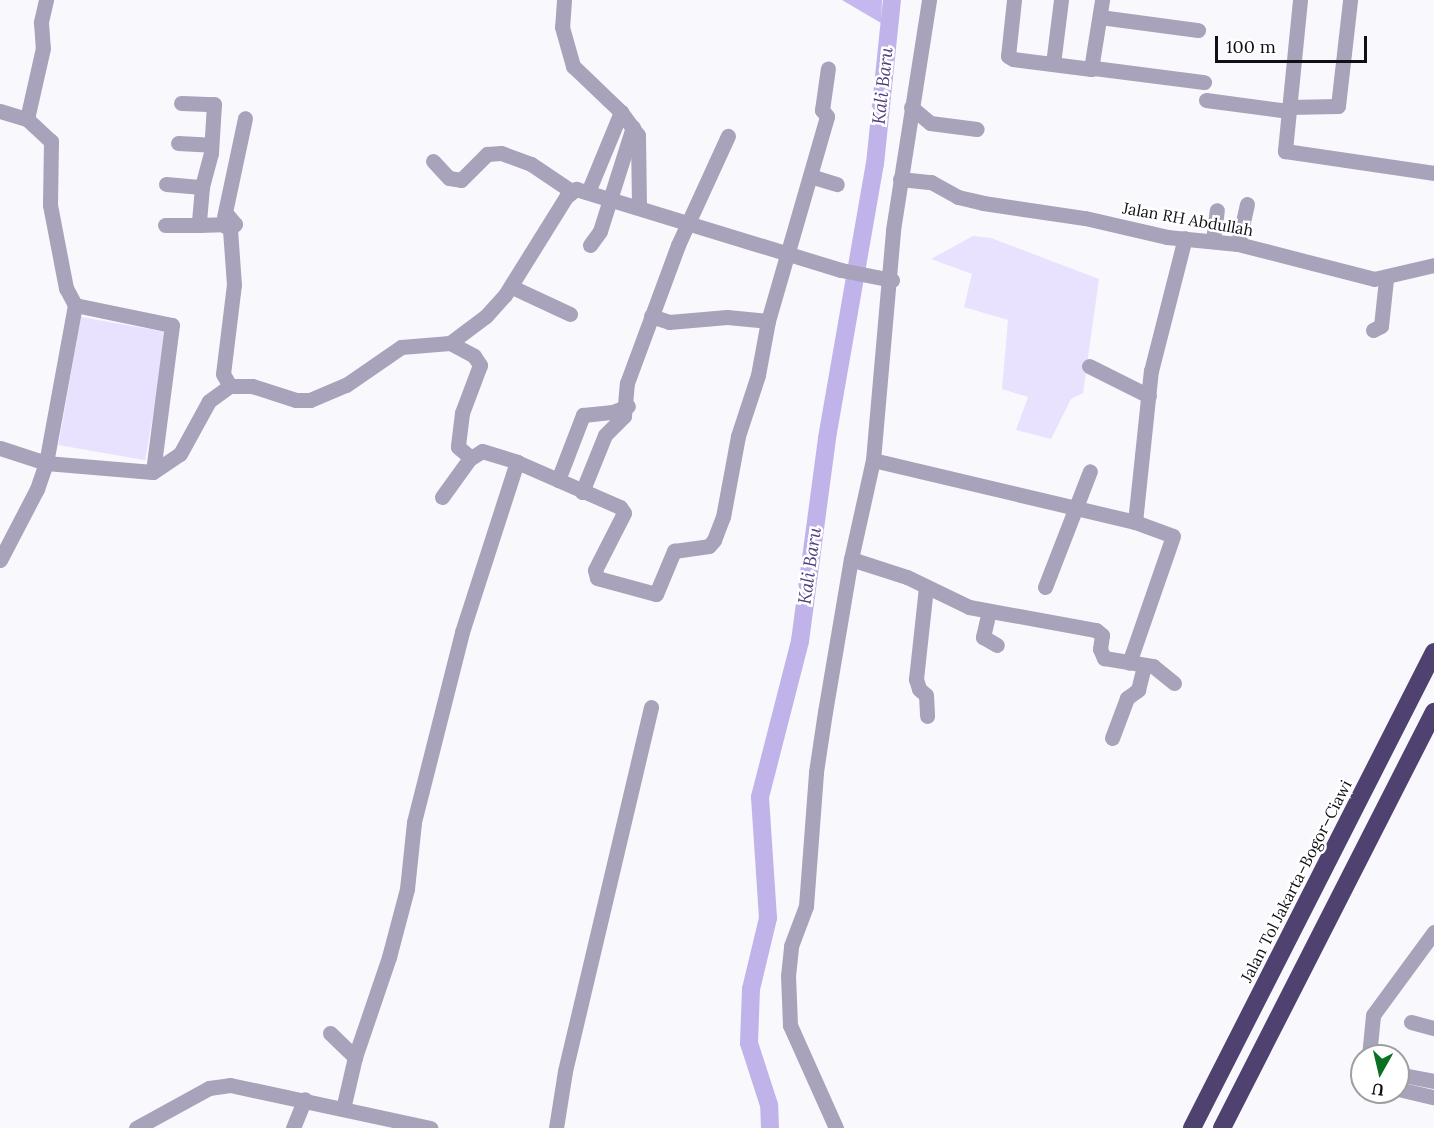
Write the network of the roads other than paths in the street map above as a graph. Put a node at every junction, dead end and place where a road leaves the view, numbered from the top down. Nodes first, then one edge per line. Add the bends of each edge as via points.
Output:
1 (46, 0) edge
2 (564, 0) edge
3 (928, 0) edge
4 (1014, 0) edge
5 (1061, 0) edge
6 (1102, 0) edge
7 (1300, 0) edge
8 (1350, 0) edge
9 (1100, 17) junction
10 (1198, 30) dead end
11 (1053, 64) junction
12 (828, 68) dead end
13 (1094, 68) junction
14 (1204, 82) dead end
15 (1206, 100) dead end
16 (181, 102) dead end
17 (911, 107) junction
18 (1288, 109) junction
19 (0, 111) edge
20 (621, 112) junction
21 (245, 118) dead end
22 (27, 119) junction
23 (633, 127) junction
24 (977, 129) dead end
25 (728, 136) dead end
26 (178, 142) dead end
27 (211, 145) junction
28 (433, 161) dead end
29 (1434, 173) edge
30 (810, 176) junction
31 (900, 179) junction
32 (166, 184) dead end
33 (837, 184) dead end
34 (202, 187) junction
35 (571, 191) junction
36 (588, 192) junction
37 (608, 201) junction
38 (1247, 204) dead end
39 (639, 207) junction
40 (1217, 210) dead end
41 (687, 221) junction
42 (225, 223) junction
43 (165, 225) dead end
44 (199, 225) junction
45 (1185, 238) junction
46 (1213, 241) junction
47 (1238, 244) junction
48 (590, 245) dead end
49 (788, 254) junction
50 (1434, 265) edge
51 (1386, 279) junction
52 (892, 280) junction
53 (512, 287) junction
54 (75, 305) junction
55 (570, 314) dead end
56 (651, 316) junction
57 (768, 321) junction
58 (1372, 330) dead end
59 (450, 343) junction
60 (1089, 366) dead end
61 (230, 386) junction
62 (1149, 396) junction
63 (628, 406) junction
64 (0, 448) edge
65 (470, 458) junction
66 (873, 460) junction
67 (517, 462) junction
68 (46, 463) junction
69 (1090, 471) dead end
70 (153, 472) junction
71 (558, 480) junction
72 (582, 492) junction
73 (442, 497) dead end
74 (1074, 508) junction
75 (1135, 522) junction
76 (0, 560) edge
77 (851, 560) junction
78 (926, 587) junction
79 (1045, 587) dead end
80 (989, 611) junction
81 (997, 645) dead end
82 (1434, 652) edge
83 (1137, 664) junction
84 (1174, 683) dead end
85 (651, 707) dead end
86 (1434, 712) edge
87 (927, 716) dead end
88 (1112, 738) dead end
89 (1434, 932) edge
90 (1411, 1022) dead end
91 (1434, 1028) edge
92 (330, 1034) dead end
93 (1370, 1044) edge
94 (355, 1057) junction
95 (1410, 1076) edge
96 (1434, 1081) edge
97 (1410, 1092) edge
98 (1434, 1097) edge
99 (304, 1099) junction
100 (343, 1109) junction
101 (136, 1128) edge
102 (293, 1128) edge
103 (430, 1128) edge
104 (556, 1128) edge
105 (836, 1128) edge
106 (1192, 1128) edge
107 (1222, 1128) edge

1 - 22 street via 40,22 44,43
2 - 20 street via 562,27 568,58 583,78
3 - 17 street
4 - 11 street via 1008,56
5 - 11 street
6 - 9 street
7 - 18 street
8 - 18 street via 1338,106
9 - 10 street
9 - 13 street
11 - 13 street
12 - 30 street via 822,110 827,115
13 - 14 street
15 - 18 street
16 - 27 street via 214,104
17 - 24 street via 930,123
17 - 31 street
18 - 29 street via 1285,151
19 - 22 street
20 - 23 street
20 - 36 street
21 - 42 street
22 - 54 street via 51,141 50,205 56,246 61,274
23 - 37 street
23 - 39 street via 639,142
25 - 41 street
26 - 27 street
27 - 34 street
28 - 35 street via 448,178 461,180 487,154 501,153 531,164
30 - 33 street
30 - 49 street
31 - 45 street, Jalan RH Abdullah via 931,182 958,197 983,203
31 - 52 street via 888,276
32 - 34 street
34 - 44 street
35 - 36 street
35 - 53 street
36 - 37 street
37 - 39 street
37 - 48 street via 600,231
38 - 47 street
39 - 41 street
40 - 46 street
41 - 49 street
41 - 56 street
42 - 44 street
42 - 61 street via 234,285 223,374
43 - 44 street
45 - 46 street, Jalan RH Abdullah
45 - 62 street via 1157,335
46 - 47 street, Jalan RH Abdullah
47 - 51 street, Jalan RH Abdullah via 1321,269
49 - 52 street via 874,279
49 - 57 street
50 - 51 street, Jalan RH Abdullah
51 - 58 street via 1381,326
52 - 66 street
53 - 55 street
53 - 59 street via 486,316
54 - 68 street
54 - 70 street via 172,325
56 - 57 street via 669,322 727,317
56 - 63 street via 627,383
57 - 72 street via 750,408 738,436 723,517 709,546 674,551 660,590 651,595 596,576 595,570 624,513 610,502
59 - 61 street via 401,347 346,385 310,400 296,400 252,386
59 - 65 street via 474,356 480,365 456,439 458,447
60 - 62 street
61 - 70 street via 209,401 180,454
62 - 75 street
63 - 71 street via 583,415
63 - 72 street via 620,422 605,435
64 - 68 street
65 - 67 street via 482,451
65 - 73 street
66 - 74 street
66 - 77 street
67 - 71 street
67 - 94 street via 462,633 414,822 407,889
68 - 70 street
68 - 76 street via 38,489
69 - 74 street
71 - 72 street
74 - 75 street
74 - 79 street
75 - 83 street via 1173,539
77 - 78 street
77 - 105 street via 816,772 806,906 791,946 788,976 790,1025
78 - 80 street via 962,604
78 - 87 street via 916,679 926,695
80 - 81 street via 983,638
80 - 83 street via 1096,630 1102,635 1100,649 1104,658
82 - 106 highway, Jalan Tol Jakarta–Bogor–Ciawi
83 - 84 street via 1158,669
83 - 88 street via 1138,690 1127,698
85 - 104 street via 574,1030
86 - 107 highway
89 - 93 street via 1372,1015
90 - 91 street
92 - 94 street
94 - 100 street
95 - 96 street
97 - 98 street
99 - 100 street
99 - 101 street via 220,1085
99 - 102 street
100 - 103 street

